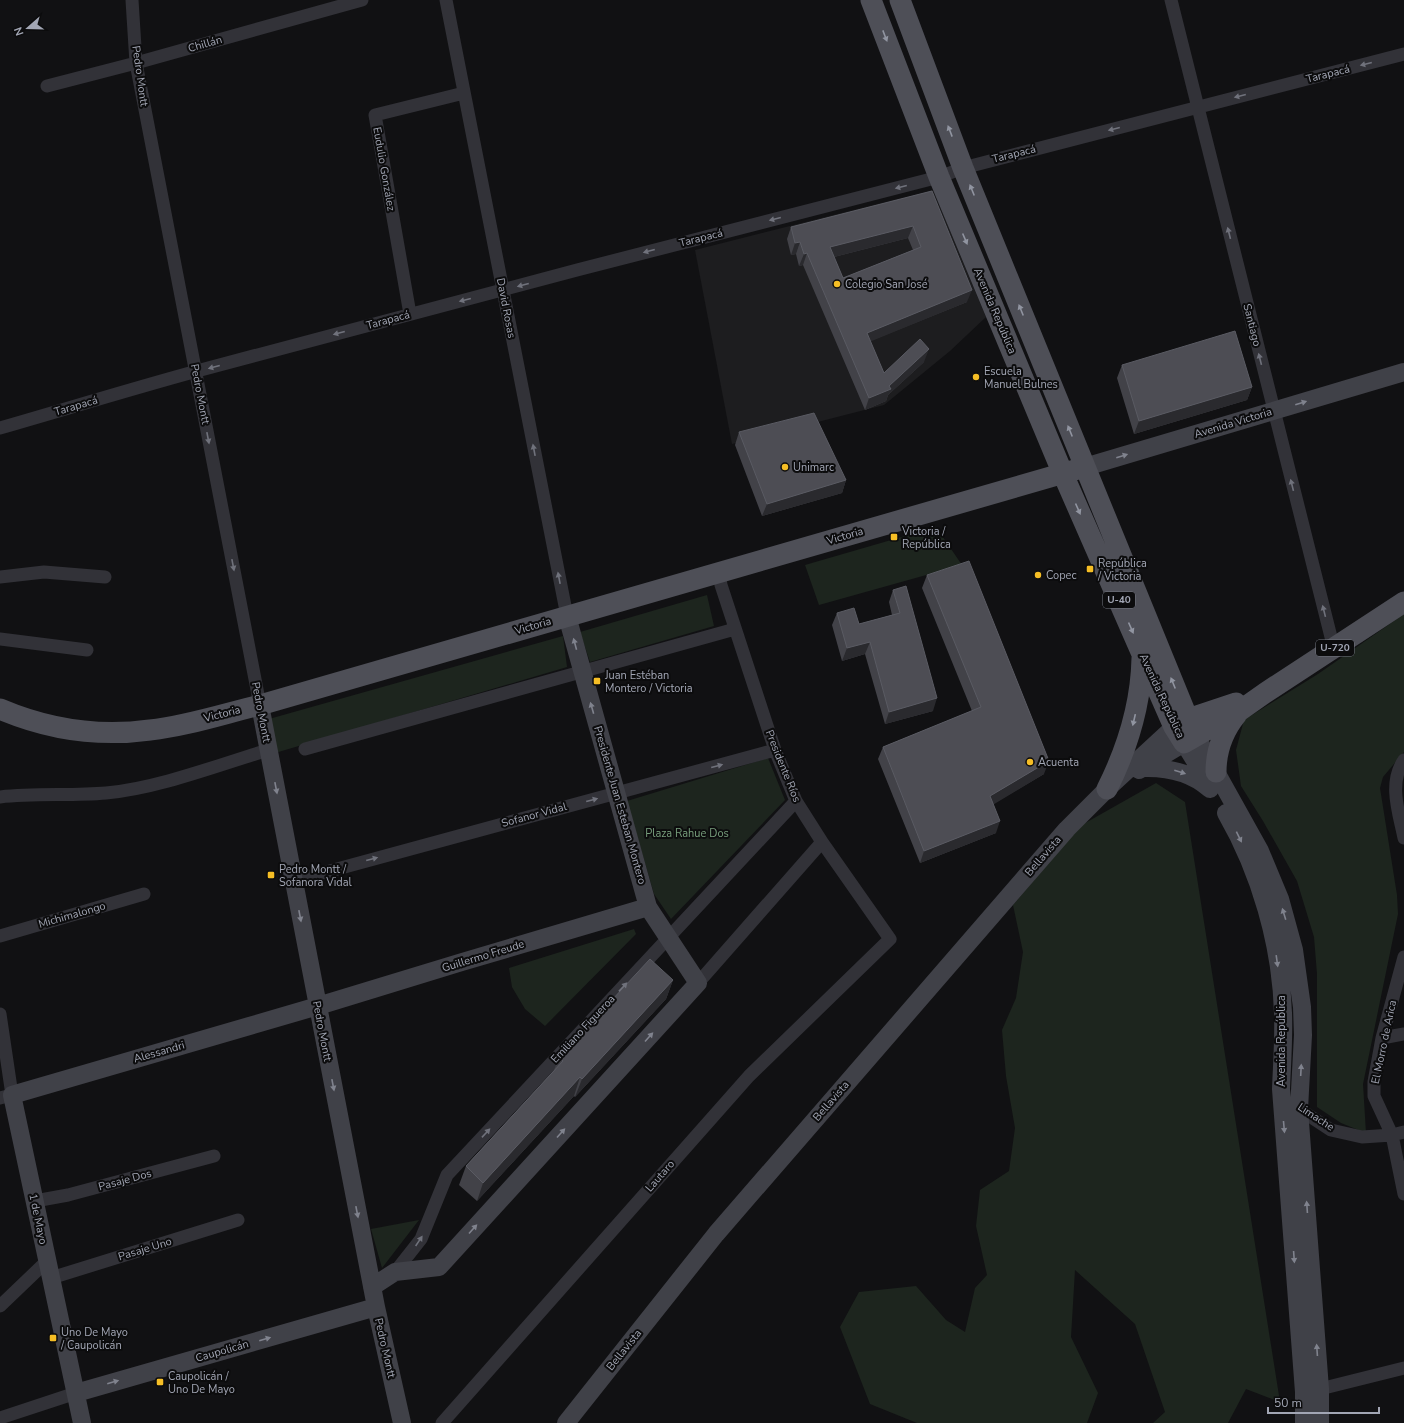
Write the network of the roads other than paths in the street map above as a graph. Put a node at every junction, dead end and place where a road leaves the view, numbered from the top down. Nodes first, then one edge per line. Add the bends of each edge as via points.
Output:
1 (132, 0) edge
2 (362, 0) edge
3 (446, 0) edge
4 (871, 0) edge
5 (900, 0) edge
6 (1171, 0) edge
7 (1404, 54) edge
8 (136, 63) junction
9 (47, 86) dead end
10 (464, 93) junction
11 (1198, 107) junction
12 (963, 168) junction
13 (939, 177) junction
14 (503, 290) junction
15 (410, 314) junction
16 (195, 372) junction
17 (1404, 372) edge
18 (1273, 411) junction
19 (0, 428) edge
20 (1085, 467) junction
21 (1063, 474) junction
22 (719, 572) junction
23 (105, 576) dead end
24 (0, 577) edge
25 (1404, 602) edge
26 (567, 616) junction
27 (735, 629) junction
28 (0, 639) edge
29 (1334, 649) junction
30 (87, 650) dead end
31 (1142, 654) junction
32 (582, 672) junction
33 (1265, 693) junction
34 (260, 705) junction
35 (0, 709) edge
36 (1238, 712) junction
37 (1186, 731) junction
38 (305, 749) dead end
39 (268, 750) junction
40 (775, 750) junction
41 (1404, 760) edge
42 (1142, 768) junction
43 (1216, 772) junction
44 (1107, 789) junction
45 (616, 793) junction
46 (1215, 794) junction
47 (0, 797) edge
48 (796, 801) junction
49 (1404, 838) edge
50 (822, 842) junction
51 (294, 881) junction
52 (144, 894) dead end
53 (648, 907) junction
54 (0, 936) edge
55 (668, 938) junction
56 (890, 939) joint
57 (1404, 957) edge
58 (698, 983) junction
59 (318, 1006) junction
60 (0, 1014) edge
61 (1404, 1034) edge
62 (1382, 1038) junction
63 (1281, 1089) junction
64 (6, 1097) edge
65 (1299, 1109) junction
66 (1398, 1134) edge
67 (214, 1156) dead end
68 (1404, 1194) edge
69 (34, 1201) junction
70 (238, 1220) dead end
71 (47, 1261) junction
72 (395, 1272) junction
73 (51, 1278) junction
74 (372, 1287) junction
75 (0, 1306) edge
76 (376, 1307) junction
77 (1404, 1368) edge
78 (1312, 1390) junction
79 (76, 1392) junction
80 (0, 1418) edge
81 (82, 1423) edge
82 (402, 1423) edge
83 (442, 1423) edge
84 (566, 1423) edge
85 (1304, 1423) edge
86 (1320, 1423) edge

1 - 8 street, Pedro Montt
2 - 8 street, Chillán
3 - 10 street, David Rosas
4 -> 13 main road, Avenida República
12 -> 5 main road, Avenida República
6 - 11 street, Santiago
7 -> 11 street, Tarapacá
8 - 9 street, Chillán
8 - 16 street, Pedro Montt
10 - 14 street, David Rosas
10 - 15 street, Eudulio González via 375,115
11 -> 12 street, Tarapacá
18 -> 11 street, Santiago
12 - 13 street, Tarapacá
20 -> 12 main road, Avenida República
13 -> 14 street, Tarapacá
13 -> 21 main road, Avenida República
14 -> 15 street, Tarapacá
26 -> 14 street, David Rosas
15 -> 16 street, Tarapacá
16 - 19 street, Tarapacá
16 -> 34 street, Pedro Montt
18 -> 17 street, Avenida Victoria
20 -> 18 street, Avenida Victoria
29 -> 18 street, Santiago
20 - 21 main road, Avenida Victoria
37 -> 20 main road, Avenida República / U-40
21 - 22 main road, Victoria
21 -> 31 main road, Avenida República / U-40
22 - 26 main road, Victoria
22 - 27 street, Presidente Ríos
23 - 24 street via 44,572
25 - 29 main road, Bellavista / U-720
32 -> 26 street, Presidente Juan Esteban Montero
26 - 34 main road, Victoria
27 - 32 street
27 - 40 street, Presidente Ríos
28 - 30 street
29 - 33 main road, Bellavista / U-720
31 - 37 main road, Avenida República / U-40
31 -> 44 main road via 1140,688 1133,727
32 - 38 street
45 -> 32 street, Presidente Juan Esteban Montero
33 - 36 main road, Bellavista / U-720
33 - 37 main road, Bellavista
34 - 35 main road, Victoria via 172,727 125,732 78,730 55,726 32,721
34 - 39 street, Pedro Montt
36 - 37 main road, Bellavista
36 - 43 main road via 1220,742
37 - 42 street, Bellavista
37 - 43 street, Avenida República
37 - 44 street, Bellavista
37 - 46 street, Avenida República
39 - 47 street via 130,789
39 -> 51 street, Pedro Montt
45 -> 40 street, Sofanor Vidal
40 - 48 street, Presidente Ríos
41 - 49 street via 1395,784
42 - 44 street, Bellavista
42 -> 46 street via 1156,767 1184,773
65 -> 43 street, Avenida República via 1303,1035 1299,978 1292,944 1280,898 1263,857
44 - 84 street, Bellavista via 1067,829 721,1228
51 -> 45 street, Sofanor Vidal
45 - 53 street, Presidente Juan Esteban Montero
46 -> 63 street, Avenida República via 1251,864 1270,925 1280,975 1283,1012
48 - 50 street, Presidente Ríos
48 - 55 street, Emiliano Figueroa
50 - 56 street, Presidente Ríos
50 - 58 street, Emiliano Figueroa
51 -> 59 street, Pedro Montt
52 - 54 street, Michimalongo
53 - 55 street, Presidente Juan Esteban Montero
53 - 59 street, Guillermo Freude
55 - 58 street, Presidente Juan Esteban Montero
72 -> 55 street, Emiliano Figueroa via 421,1239 446,1176
56 - 83 street, Lautaro via 749,1076
57 - 62 street, El Morro de Arica
72 -> 58 street, Emiliano Figueroa via 439,1267
59 - 64 street, Alessandri
59 -> 74 street, Pedro Montt
60 - 64 street, 1 de Mayo
61 - 62 street
62 - 66 street, El Morro de Arica via 1374,1096
63 - 65 street, Limache
63 -> 78 street, Avenida República
64 - 69 street, 1 de Mayo
65 - 66 street, Limache via 1331,1130 1362,1137
78 -> 65 street, Avenida República
66 - 68 street, El Morro de Arica
67 - 69 street, Pasaje Dos via 68,1195
69 - 71 street, 1 de Mayo
70 - 73 street, Pasaje Uno
71 - 73 street, 1 de Mayo
71 - 75 street
72 - 74 street, Emiliano Figueroa
73 - 79 street, 1 de Mayo
74 - 76 street, Pedro Montt
79 -> 76 street, Caupolicán
76 - 82 street, Pedro Montt
77 - 78 street
78 - 85 street, Avenida República
78 - 86 street, Avenida República
79 - 80 street, Caupolicán
79 - 81 street, 1 de Mayo

